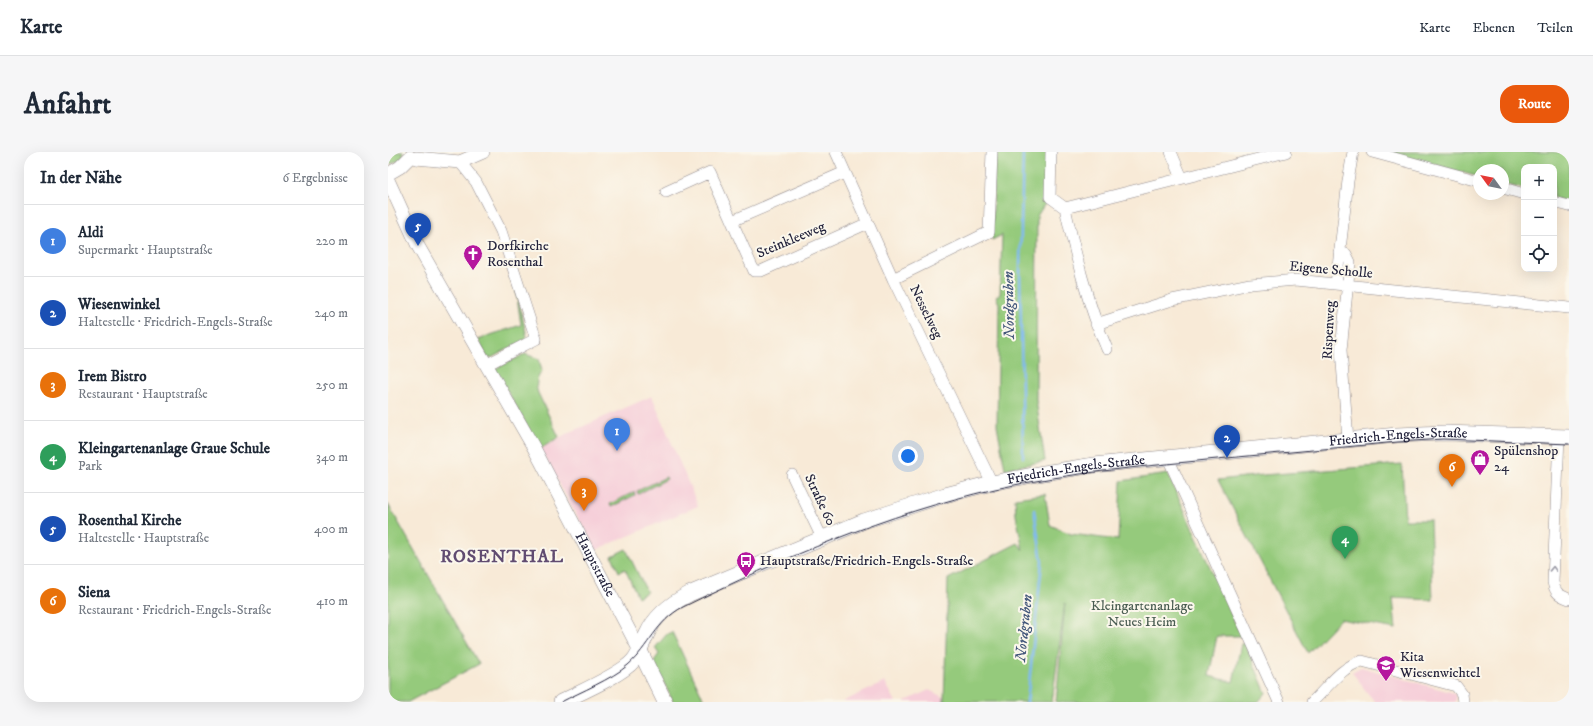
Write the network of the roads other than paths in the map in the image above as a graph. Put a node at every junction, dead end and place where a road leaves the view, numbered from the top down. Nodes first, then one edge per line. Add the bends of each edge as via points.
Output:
1 (483, 152) edge
2 (836, 152) edge
3 (992, 152) edge
4 (1051, 152) edge
5 (1171, 152) edge
6 (1286, 152) edge
7 (1353, 152) edge
8 (1372, 152) edge
9 (411, 156) edge
10 (460, 162) junction
11 (845, 172) junction
12 (388, 174) edge
13 (1182, 178) junction
14 (1473, 179) edge
15 (388, 180) edge
16 (1509, 190) edge
17 (666, 192) dead end
18 (1521, 193) edge
19 (1557, 203) edge
20 (1569, 206) edge
21 (1065, 208) junction
22 (732, 221) junction
23 (868, 223) junction
24 (1339, 252) junction
25 (893, 279) junction
26 (1336, 284) junction
27 (1348, 285) junction
28 (1569, 308) edge
29 (1096, 324) junction
30 (1107, 349) dead end
31 (486, 365) junction
32 (1564, 437) edge
33 (1348, 440) junction
34 (1168, 458) junction
35 (792, 475) dead end
36 (992, 483) junction
37 (822, 538) junction
38 (1569, 599) edge
39 (640, 651) junction
40 (560, 702) edge
41 (665, 702) edge
42 (1279, 702) edge
43 (1312, 702) edge
44 (1463, 702) edge

1 - 10 street
2 - 11 street, Nesselweg
3 - 25 street via 989,232
4 - 21 street via 1050,197
5 - 13 street
6 - 13 street
7 - 24 street, Rispenweg
8 - 14 street
9 - 10 street
9 - 12 street
10 - 31 street via 476,182 501,231 536,339
11 - 22 street
11 - 23 street, Nesselweg
13 - 21 street
15 - 31 street, Hauptstraße via 418,246
16 - 18 street
17 - 22 street, Steinkleeweg via 710,172
19 - 20 street
21 - 29 street
22 - 23 street, Steinkleeweg via 754,271 761,272
23 - 25 street, Nesselweg
24 - 26 street, Rispenweg
24 - 27 street, Rispenweg via 1346,254 1350,262
25 - 36 street, Nesselweg
26 - 27 street, Eigene Scholle
26 - 29 street, Eigene Scholle via 1296,280 1250,284 1172,300
27 - 28 street, Eigene Scholle
27 - 33 street, Rispenweg via 1341,350
29 - 30 street
31 - 39 street, Hauptstraße via 534,448
32 - 33 main road, Friedrich-Engels-Straße via 1444,433
38 -> 32 street, Friedrich-Engels-Straße via 1558,595 1553,582
33 - 34 main road, Friedrich-Engels-Straße
34 - 36 main road, Friedrich-Engels-Straße via 1071,468
34 - 42 street
35 - 37 street, Straße 60
36 - 37 main road, Friedrich-Engels-Straße via 916,504
37 - 39 main road, Friedrich-Engels-Straße via 680,599 664,611 652,626
39 - 40 main road, Friedrich-Engels-Straße via 627,667
39 - 41 main road, Hauptstraße
43 - 44 street via 1353,663 1362,661 1456,686 1462,694

